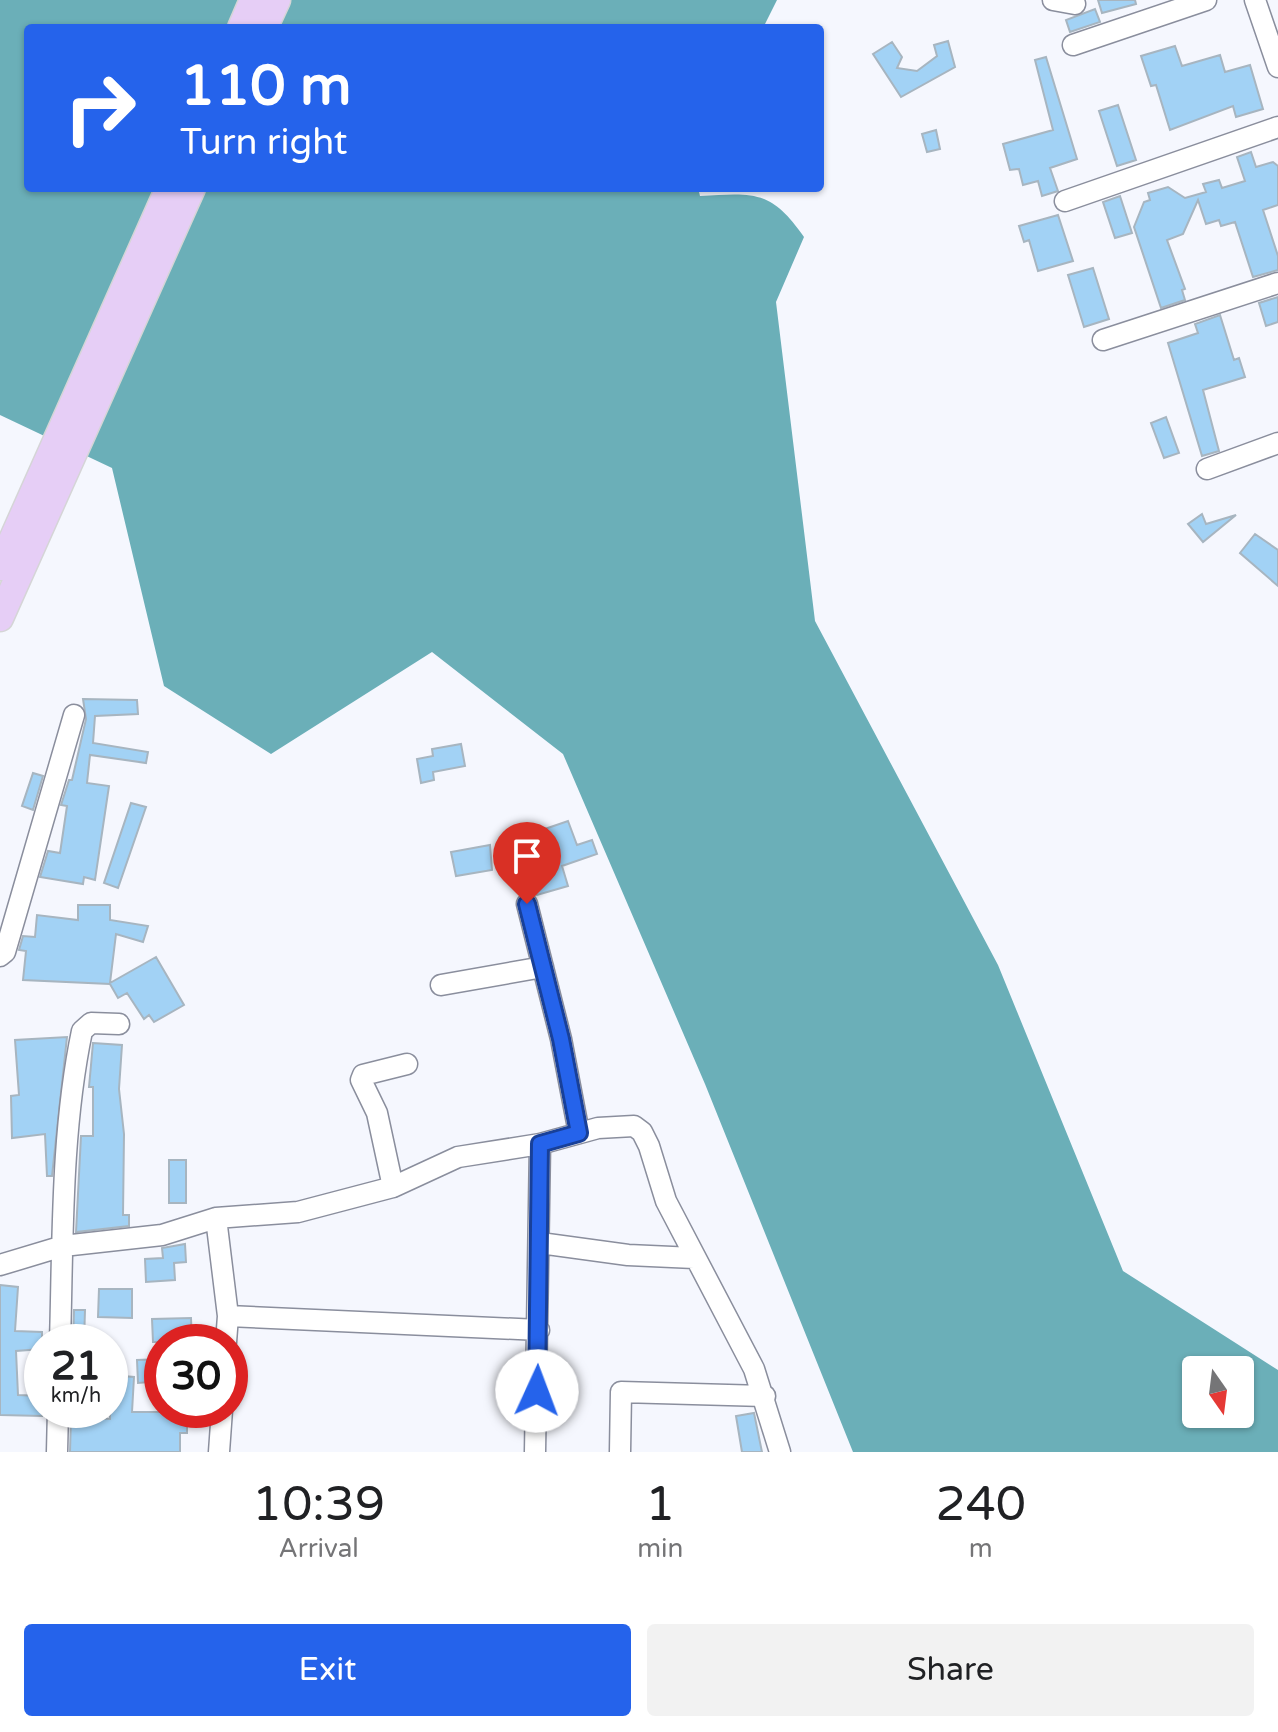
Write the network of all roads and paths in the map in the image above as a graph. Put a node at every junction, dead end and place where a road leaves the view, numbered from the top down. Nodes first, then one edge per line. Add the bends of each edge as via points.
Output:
1 (253, 0) edge
2 (277, 0) edge
3 (1053, 0) edge
4 (1206, 0) edge
5 (1255, 0) edge
6 (1075, 4) dead end
7 (243, 24) edge
8 (266, 24) edge
9 (1073, 45) dead end
10 (1278, 67) edge
11 (1278, 127) edge
12 (167, 192) edge
13 (190, 192) edge
14 (1065, 201) dead end
15 (1278, 283) edge
16 (1103, 340) dead end
17 (1278, 443) edge
18 (1207, 469) dead end
19 (0, 567) edge
20 (0, 618) edge
21 (74, 715) dead end
22 (527, 904) dead end
23 (0, 956) edge
24 (543, 967) junction
25 (441, 985) dead end
26 (119, 1024) dead end
27 (407, 1064) dead end
28 (579, 1133) junction
29 (540, 1144) junction
30 (393, 1187) junction
31 (216, 1218) junction
32 (540, 1243) junction
33 (63, 1246) junction
34 (694, 1258) junction
35 (0, 1265) edge
36 (228, 1316) junction
37 (61, 1324) edge
38 (227, 1324) edge
39 (539, 1330) junction
40 (765, 1396) junction
41 (58, 1428) edge
42 (221, 1428) edge
43 (57, 1452) edge
44 (219, 1452) edge
45 (535, 1452) edge
46 (620, 1452) edge
47 (780, 1452) edge

1 - 7 main road
2 - 8 main road
3 - 6 street
4 - 9 street
5 - 10 street
11 - 14 street
12 - 19 main road
13 - 20 main road
15 - 16 street
17 - 18 street
21 - 23 street
22 - 24 street
24 - 25 street
24 - 28 street
26 - 33 street via 91,1023 82,1031 73,1075
27 - 30 street via 363,1075 361,1080 377,1113
28 - 29 street
28 - 34 street via 622,1125 642,1132 666,1201
29 - 30 street via 458,1157
29 - 32 street
30 - 31 street via 298,1212
31 - 33 street via 162,1235
31 - 36 street
32 - 34 street
32 - 39 street
33 - 35 street
33 - 37 street
34 - 40 street
36 - 38 street
36 - 39 street
39 - 45 street
40 - 46 street via 621,1392
40 - 47 street
41 - 43 street
42 - 44 street

